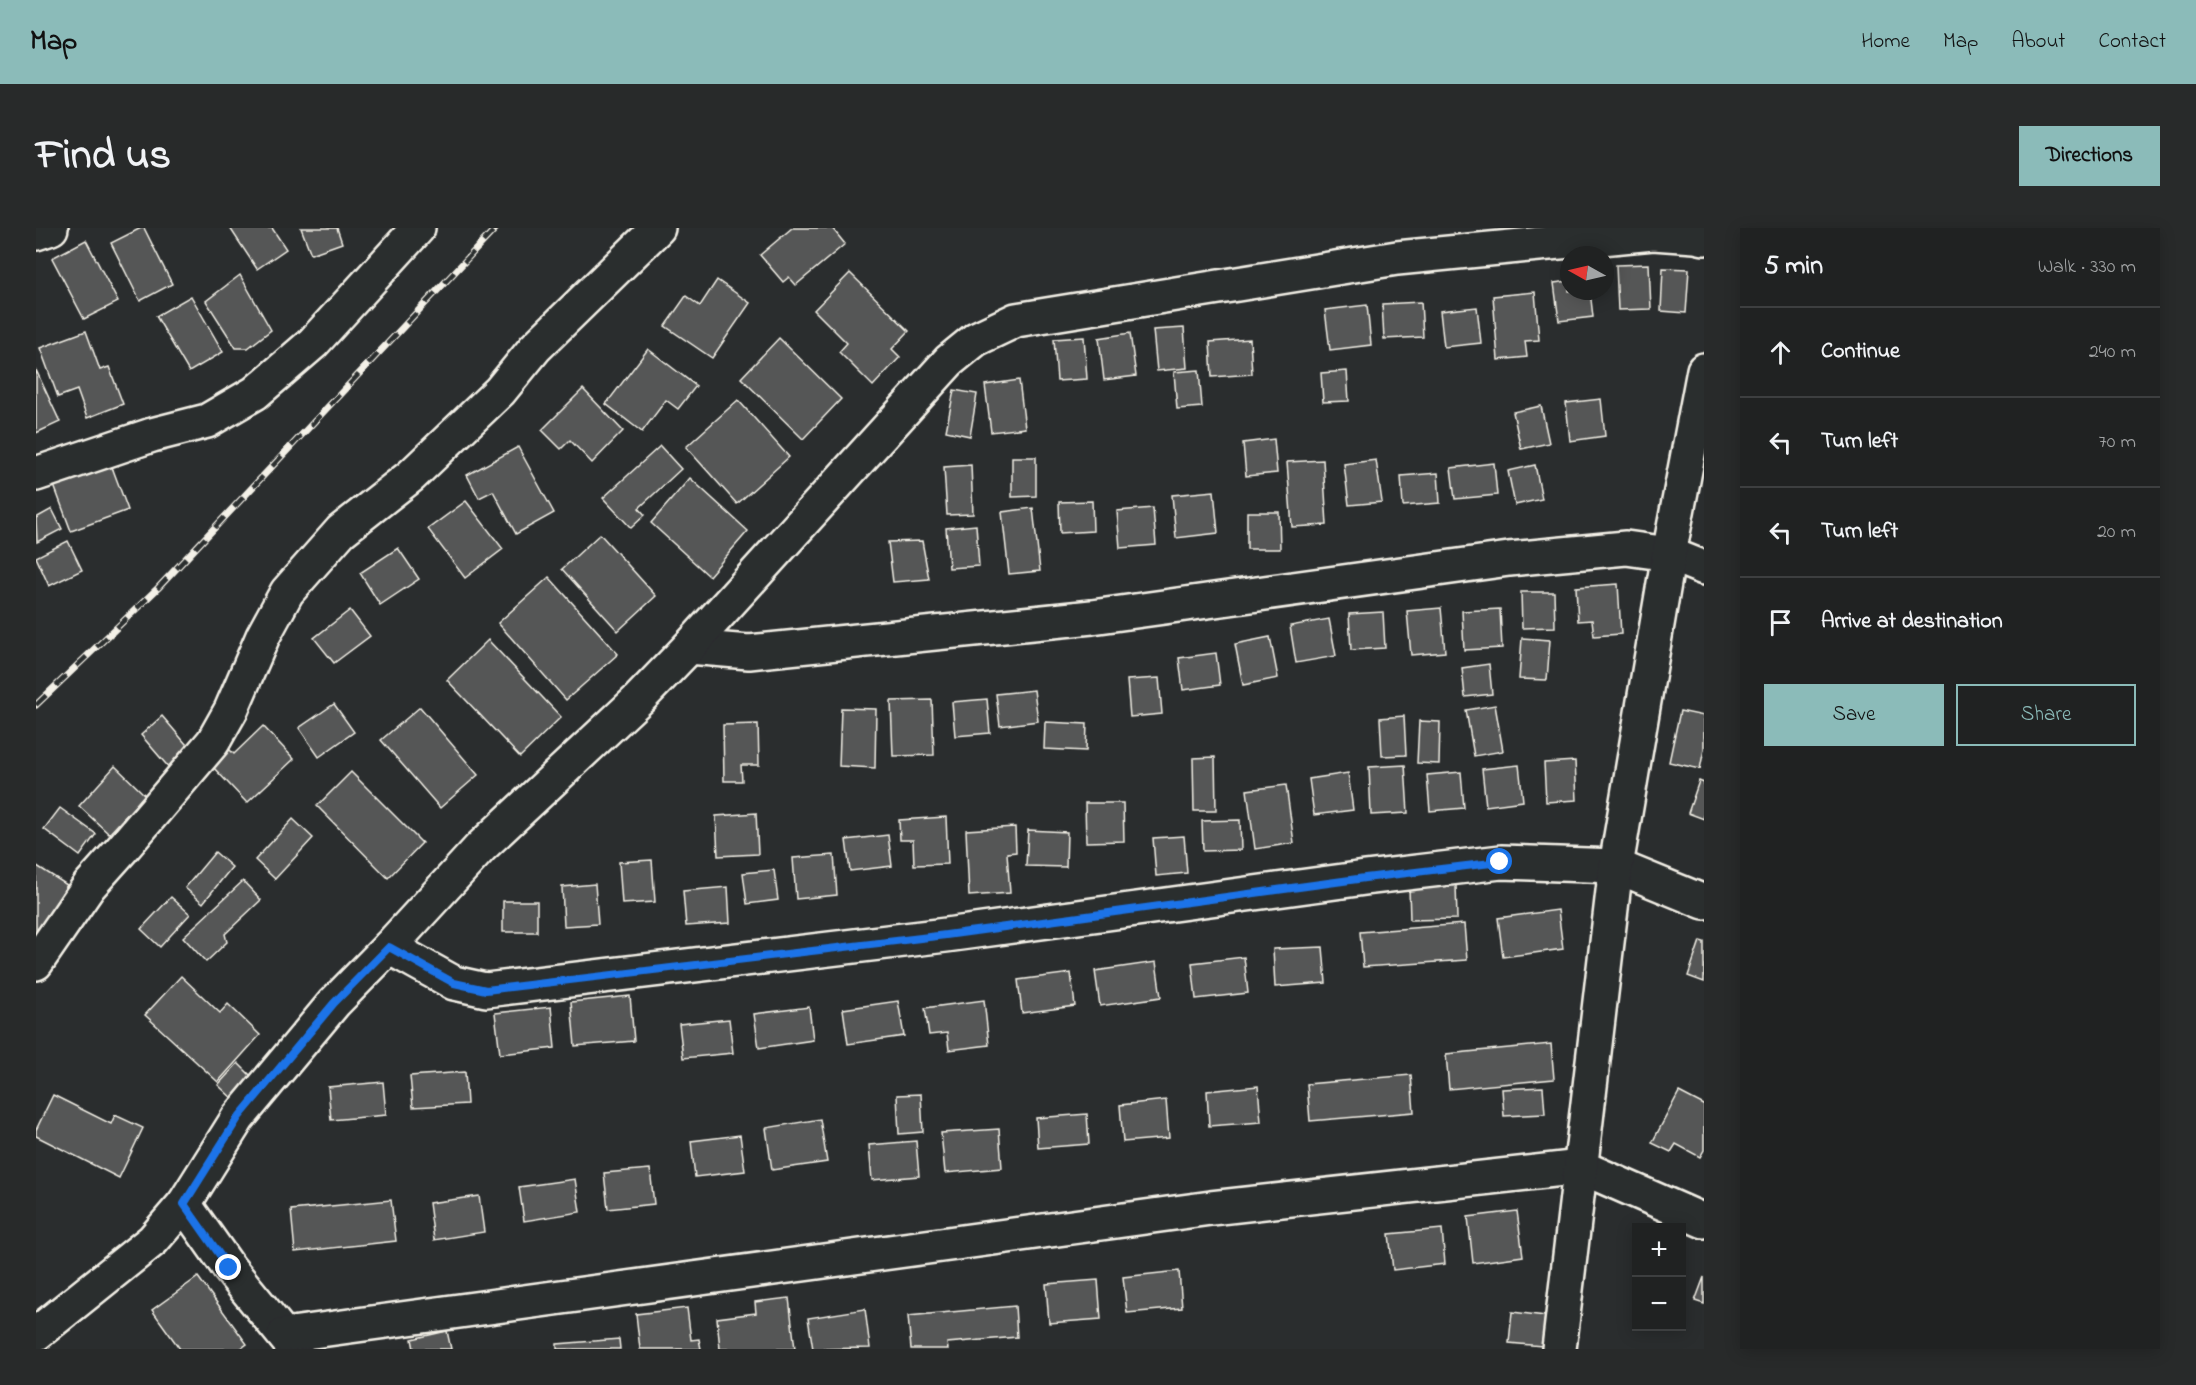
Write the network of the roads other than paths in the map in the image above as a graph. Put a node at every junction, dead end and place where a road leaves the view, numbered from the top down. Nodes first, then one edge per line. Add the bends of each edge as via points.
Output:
1 (51, 228) edge
2 (418, 228) edge
3 (658, 228) edge
4 (36, 233) edge
5 (1704, 238) edge
6 (1704, 370) edge
7 (36, 474) edge
8 (1669, 554) junction
9 (1704, 568) edge
10 (689, 647) junction
11 (1616, 866) junction
12 (1704, 902) edge
13 (389, 947) junction
14 (36, 963) edge
15 (1581, 1167) junction
16 (184, 1204) junction
17 (1704, 1221) edge
18 (36, 1334) edge
19 (289, 1342) edge
20 (1558, 1349) edge

1 - 4 street
2 - 7 street via 313,343 255,393 207,421
3 - 14 street via 535,348 493,399 411,476 340,531 288,592 213,742 89,886
5 - 10 street via 1653,233 1397,258 1016,320 976,339 949,361
6 - 8 street
8 - 9 street
8 - 10 street via 1626,548 1509,559 1092,617 749,652
8 - 11 street
10 - 13 street via 481,847
11 - 12 street
11 - 13 street via 1500,862 946,935 486,990 454,983
11 - 15 street
13 - 16 street via 334,1003 238,1118
15 - 17 street
15 - 19 street via 1211,1208
15 - 20 street
16 - 18 street via 153,1239
16 - 19 street

